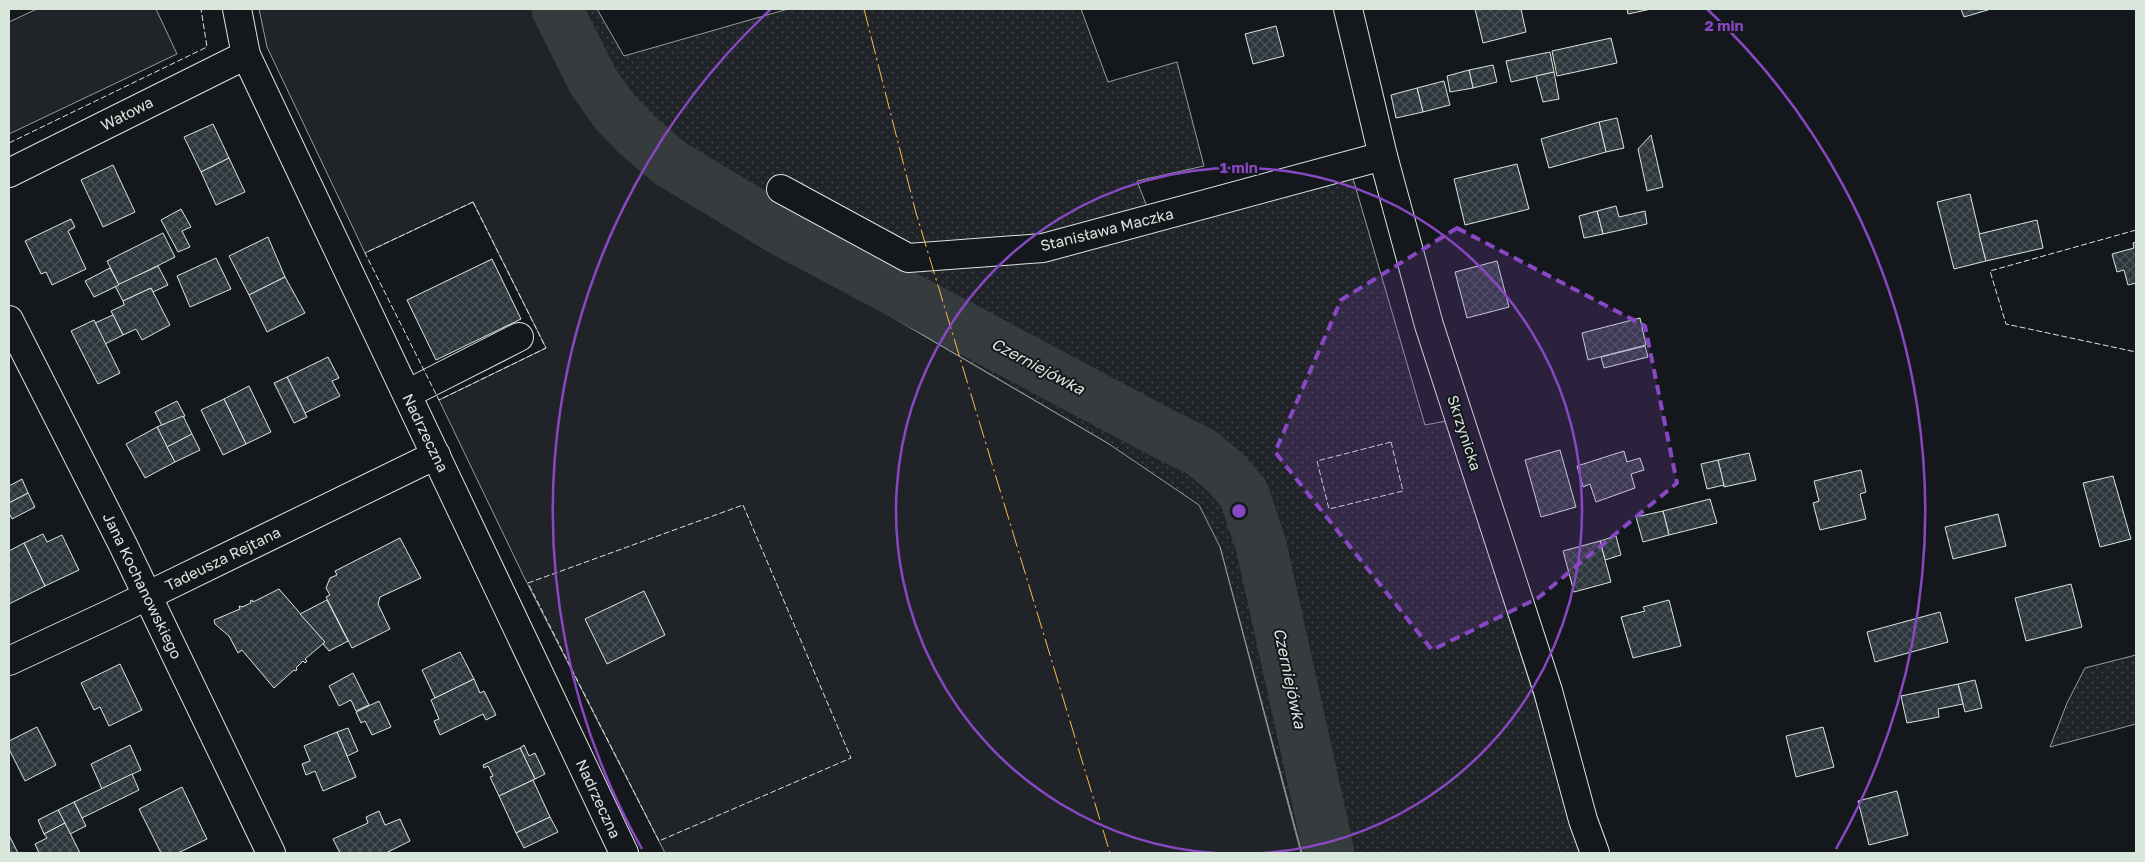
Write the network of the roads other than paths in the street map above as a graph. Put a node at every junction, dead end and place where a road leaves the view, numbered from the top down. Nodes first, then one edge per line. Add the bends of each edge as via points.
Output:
1 (237, 9) edge
2 (1348, 9) edge
3 (246, 55) junction
4 (1383, 156) junction
5 (9, 173) edge
6 (781, 189) dead end
7 (9, 320) edge
8 (519, 337) dead end
9 (407, 394) junction
10 (436, 455) junction
11 (148, 596) junction
12 (9, 661) edge
13 (265, 851) edge
14 (624, 853) edge
15 (1595, 853) edge

1 - 3 street, Nadrzeczna
2 - 4 street, Skrzynicka
3 - 5 street, Wałowa
3 - 9 street, Nadrzeczna
4 - 6 street, Stanisława Maczka via 1043,248 908,258
4 - 15 street, Skrzynicka via 1429,325 1548,691
7 - 11 street, Jana Kochanowskiego
8 - 9 street
9 - 10 street, Nadrzeczna
10 - 11 street, Tadeusza Rejtana
10 - 14 street, Nadrzeczna
11 - 12 street, Tadeusza Rejtana
11 - 13 street, Jana Kochanowskiego

